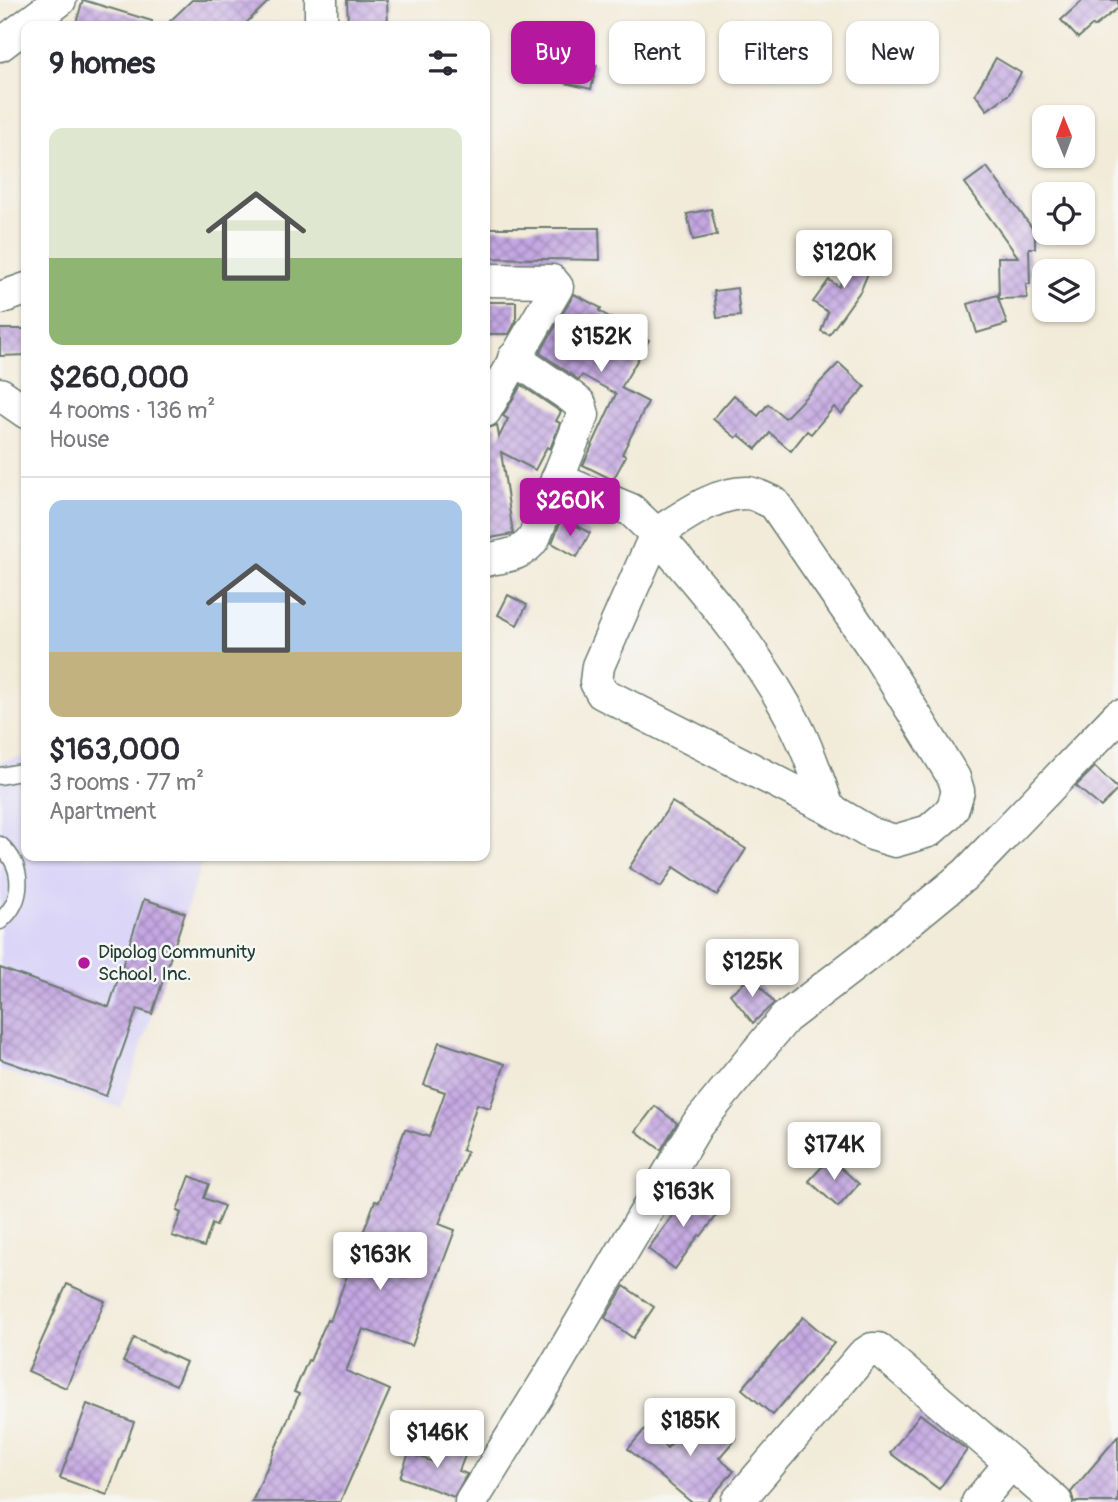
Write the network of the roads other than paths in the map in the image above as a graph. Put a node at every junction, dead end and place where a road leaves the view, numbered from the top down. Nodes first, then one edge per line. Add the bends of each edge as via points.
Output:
1 (60, 0) edge
2 (321, 0) edge
3 (37, 21) edge
4 (321, 21) edge
5 (490, 280) edge
6 (21, 291) edge
7 (0, 298) edge
8 (514, 358) junction
9 (0, 394) edge
10 (490, 396) edge
11 (21, 409) edge
12 (557, 479) junction
13 (656, 534) junction
14 (490, 559) edge
15 (1118, 716) edge
16 (21, 772) edge
17 (0, 776) edge
18 (828, 808) junction
19 (0, 845) edge
20 (0, 921) edge
21 (1011, 1463) junction
22 (471, 1502) edge
23 (737, 1502) edge
24 (978, 1502) edge
25 (1056, 1502) edge

1 - 3 street
2 - 4 street
5 - 8 street via 557,284
6 - 7 street
8 - 10 street
8 - 12 street via 580,404 583,415
9 - 11 street
12 - 13 street via 631,510
12 - 14 street via 528,547 518,554
13 - 18 street via 758,662 797,728
13 - 18 street via 598,666 596,682 601,693
13 - 18 street via 699,507 732,494 751,493 774,503 878,655 958,791 953,808 929,831 895,841 872,834
15 - 22 street via 967,873 785,1018 697,1125
16 - 17 lane
19 - 20 lane via 17,867 19,884 16,900
21 - 23 street via 878,1349 872,1349
21 - 24 street
21 - 25 street

